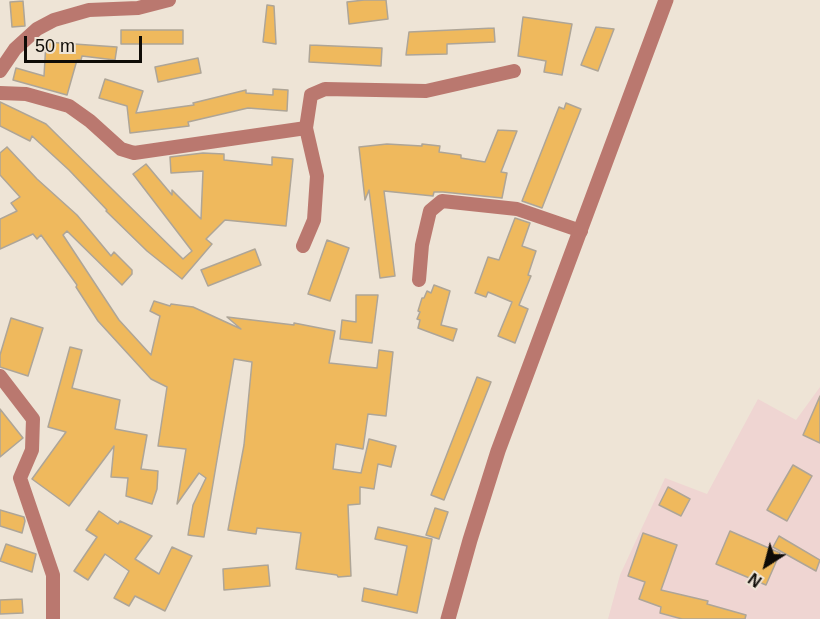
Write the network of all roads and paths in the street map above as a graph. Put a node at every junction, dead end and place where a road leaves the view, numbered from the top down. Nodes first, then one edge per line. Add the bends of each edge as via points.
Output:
1 (169, 0) edge
2 (666, 0) edge
3 (0, 71) edge
4 (514, 71) dead end
5 (0, 93) edge
6 (306, 128) junction
7 (581, 231) junction
8 (303, 246) dead end
9 (419, 280) dead end
10 (0, 376) edge
11 (53, 619) edge
12 (448, 619) edge

1 - 3 street via 138,8 89,10 54,20 15,49
2 - 7 street
4 - 6 street via 426,91 325,89 311,95
5 - 6 street via 26,94 69,106 121,149 134,153
6 - 8 street via 317,176 314,220
7 - 9 street via 517,209 442,201 430,211
7 - 12 street via 498,450
10 - 11 street via 33,419 32,450 20,478 53,575

